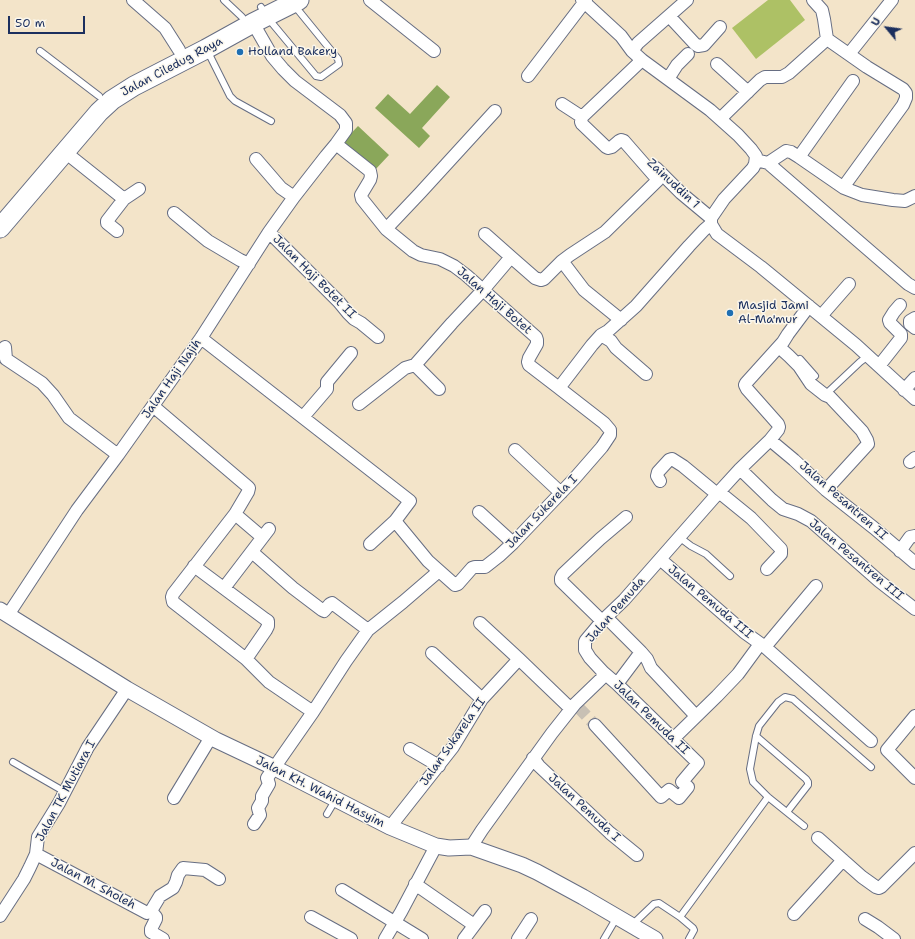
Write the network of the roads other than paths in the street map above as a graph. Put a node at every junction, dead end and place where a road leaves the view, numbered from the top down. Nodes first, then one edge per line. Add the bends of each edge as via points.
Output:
1 (133, 0) edge
2 (224, 0) edge
3 (370, 0) edge
4 (584, 0) edge
5 (687, 0) edge
6 (892, 0) edge
7 (815, 1) edge
8 (273, 8) edge
9 (669, 16) junction
10 (720, 27) dead end
11 (828, 39) junction
12 (206, 49) junction
13 (40, 50) dead end
14 (179, 50) junction
15 (434, 51) dead end
16 (632, 51) junction
17 (688, 54) dead end
18 (849, 54) junction
19 (642, 60) junction
20 (717, 64) dead end
21 (528, 76) dead end
22 (668, 79) junction
23 (853, 81) dead end
24 (748, 92) junction
25 (99, 96) junction
26 (562, 104) dead end
27 (495, 111) dead end
28 (582, 117) junction
29 (720, 119) junction
30 (271, 121) dead end
31 (336, 144) junction
32 (65, 152) junction
33 (634, 152) junction
34 (799, 157) junction
35 (256, 158) dead end
36 (756, 160) junction
37 (768, 164) junction
38 (847, 182) dead end
39 (139, 189) dead end
40 (915, 196) edge
41 (294, 197) junction
42 (124, 199) junction
43 (0, 208) edge
44 (174, 213) dead end
45 (711, 221) junction
46 (0, 228) edge
47 (386, 229) junction
48 (117, 232) dead end
49 (269, 232) junction
50 (485, 234) dead end
51 (511, 256) junction
52 (562, 261) junction
53 (249, 264) junction
54 (913, 283) edge
55 (849, 284) dead end
56 (483, 290) junction
57 (900, 305) dead end
58 (809, 306) junction
59 (821, 316) junction
60 (915, 318) edge
61 (621, 320) junction
62 (915, 328) edge
63 (601, 335) junction
64 (378, 337) dead end
65 (201, 338) junction
66 (3, 345) edge
67 (781, 345) junction
68 (351, 353) dead end
69 (868, 356) junction
70 (415, 365) junction
71 (879, 366) junction
72 (646, 374) dead end
73 (815, 376) dead end
74 (915, 378) edge
75 (560, 388) junction
76 (440, 389) dead end
77 (904, 390) junction
78 (825, 395) junction
79 (915, 399) edge
80 (359, 404) dead end
81 (153, 406) junction
82 (303, 418) junction
83 (770, 440) junction
84 (515, 450) dead end
85 (118, 455) junction
86 (740, 469) junction
87 (660, 481) dead end
88 (826, 490) junction
89 (561, 493) junction
90 (718, 493) junction
91 (479, 512) dead end
92 (235, 514) junction
93 (626, 517) dead end
94 (395, 521) junction
95 (915, 536) edge
96 (679, 537) junction
97 (513, 543) junction
98 (370, 544) dead end
99 (900, 551) junction
100 (252, 552) junction
101 (660, 559) junction
102 (915, 563) edge
103 (194, 566) junction
104 (767, 569) dead end
105 (439, 571) junction
106 (730, 576) dead end
107 (816, 586) dead end
108 (224, 588) junction
109 (915, 609) edge
110 (4, 613) edge
111 (604, 620) junction
112 (480, 623) dead end
113 (368, 630) junction
114 (763, 645) junction
115 (641, 652) junction
116 (432, 653) dead end
117 (246, 658) junction
118 (519, 659) junction
119 (603, 672) junction
120 (617, 684) junction
121 (127, 689) junction
122 (482, 699) junction
123 (575, 707) junction
124 (313, 712) junction
125 (696, 716) junction
126 (915, 716) edge
127 (595, 725) tunnel mouth
128 (756, 736) junction
129 (211, 737) junction
130 (673, 739) junction
131 (871, 741) dead end
132 (410, 749) dead end
133 (533, 758) junction
134 (13, 762) dead end
135 (439, 766) junction
136 (273, 767) junction
137 (871, 767) dead end
138 (915, 778) edge
139 (65, 792) junction
140 (768, 797) junction
141 (174, 798) dead end
142 (336, 799) junction
143 (787, 812) junction
144 (327, 814) dead end
145 (254, 824) dead end
146 (804, 826) dead end
147 (390, 827) junction
148 (818, 838) dead end
149 (436, 846) junction
150 (471, 847) junction
151 (915, 853) edge
152 (36, 854) junction
153 (637, 856) dead end
154 (843, 860) junction
155 (219, 879) dead end
156 (415, 884) junction
157 (342, 890) dead end
158 (485, 910) dead end
159 (151, 911) junction
160 (794, 914) dead end
161 (0, 916) edge
162 (680, 916) junction
163 (312, 917) dead end
164 (617, 917) junction
165 (531, 919) dead end
166 (864, 919) dead end
167 (394, 923) junction
168 (474, 925) junction
169 (632, 926) junction
170 (163, 939) edge
171 (351, 939) edge
172 (385, 939) edge
173 (422, 939) edge
174 (464, 939) edge
175 (518, 939) edge
176 (604, 939) edge
177 (654, 939) edge
178 (689, 939) edge
179 (894, 939) edge

1 - 14 street via 165,28
2 - 8 lane
3 - 15 street
4 - 16 street via 621,36
4 - 21 street
5 - 9 street
6 - 18 street
7 - 11 street via 822,10
8 - 8 lane via 338,59 339,64 321,77 316,76
8 - 12 main road, Jalan Ciledug Raya
8 - 14 main road, Jalan Ciledug Raya
8 - 31 street, Jalan Haji Najih via 272,56 295,81 344,120 346,130
9 - 10 street via 698,46 704,45
9 - 16 street
11 - 18 street
11 - 24 street via 782,78 766,77
12 - 30 lane via 230,96
12 - 32 main road, Jalan Ciledug Raya via 112,100
13 - 25 lane
14 - 25 main road, Jalan Ciledug Raya via 128,75
16 - 19 street
17 - 22 street
18 - 38 street via 903,89 906,98
19 - 22 street
19 - 28 street
20 - 24 street
22 - 29 street
23 - 34 street
24 - 29 street
25 - 43 main road, Jalan Ciledug Raya via 91,102
26 - 28 street
27 - 47 street
28 - 33 street, Zainuddin 1 via 582,124 606,147 610,148 621,140
29 - 36 street via 751,149
31 - 41 street, Jalan Haji Najih
31 - 47 street, Jalan Haji Botet via 370,172 370,180 361,195 362,199
32 - 42 street
32 - 46 main road, Jalan Ciledug Raya
33 - 45 street, Zainuddin 1 via 642,153
33 - 52 street, Zainuddin 1 via 658,180 605,232
34 - 37 street via 786,151
34 - 40 street via 844,188 862,195 905,201
35 - 41 street via 281,188
36 - 37 street
36 - 45 street via 753,168 724,199
37 - 54 street
39 - 42 street
41 - 49 street, Jalan Haji Najih
42 - 48 street via 107,221 107,224
44 - 53 street via 208,241
45 - 58 street, Zainuddin 1 via 717,234
45 - 61 street
47 - 56 street, Jalan Haji Botet via 413,251 440,259 466,274
49 - 53 street, Jalan Haji Najih
49 - 64 street, Jalan Haji Botet II via 354,319
50 - 51 street
51 - 52 street via 535,278 541,280
51 - 56 street
52 - 61 street via 584,290
53 - 65 street, Jalan Haji Najih
55 - 59 street
56 - 70 street
56 - 75 street, Jalan Haji Botet via 536,337 537,344 529,358 529,365
57 - 71 street via 889,320 901,334 901,338
58 - 59 street, Zainuddin 1
58 - 67 street
59 - 69 street, Zainuddin 1
60 - 62 street via 910,322
61 - 63 street
63 - 72 street via 611,341
63 - 75 street
65 - 81 street, Jalan Haji Najih
65 - 82 street
66 - 85 street via 6,359 42,383 68,418
67 - 73 lane via 805,364
67 - 78 street via 811,384
67 - 83 street via 750,377 745,386 778,424 778,430
68 - 82 street via 327,382 326,389
69 - 71 street, Zainuddin 1
69 - 78 lane
70 - 76 street
70 - 80 street via 405,368
71 - 77 street, Zainuddin 1
74 - 77 street
75 - 89 street, Jalan Sukerela I via 604,422 610,430 610,435 602,447
77 - 79 street, Zainuddin 1
78 - 88 street via 830,397 862,431 868,444
81 - 85 street, Jalan Haji Najih
81 - 92 street via 249,488
82 - 94 street via 410,501
83 - 86 street, Jalan Pemuda
83 - 88 street, Jalan Pesantren II
84 - 89 street
85 - 110 street, Jalan Haji Najih
86 - 90 street, Jalan Pemuda
86 - 109 street, Jalan Pesantren III via 783,509 811,521
87 - 90 street via 658,472 673,459
88 - 99 street, Jalan Pesantren II
89 - 97 street, Jalan Sukerela I
90 - 96 street, Jalan Pemuda
90 - 104 street via 751,518 781,549 781,554
91 - 97 street
92 - 100 street via 266,533
92 - 103 street
93 - 111 street via 561,578 561,581
94 - 98 street
94 - 105 street
95 - 99 street via 910,537
96 - 101 street, Jalan Pemuda
96 - 106 lane via 706,554
97 - 105 street, Jalan Sukerela I via 485,567 472,568 458,584 455,585
99 - 102 street, Jalan Pesantren II
100 - 108 street
100 - 113 street via 322,611 332,603
101 - 111 street, Jalan Pemuda
101 - 114 street, Jalan Pemuda III via 744,632
103 - 108 street
103 - 117 street via 173,594 173,602
105 - 113 street
107 - 114 street
108 - 117 street via 268,621 266,630
110 - 121 street, Jalan KH. Wahid Hasyim
111 - 115 street via 611,622
111 - 119 street, Jalan Pemuda via 585,642 585,650
112 - 118 street
113 - 124 street
114 - 125 street
114 - 131 street, Jalan Pemuda III
115 - 120 street
115 - 125 street via 651,668
116 - 122 street
117 - 124 street via 269,682
118 - 122 street, Jalan Sukarela II
118 - 123 street
119 - 120 street, Jalan Pemuda II
119 - 123 street via 602,678
120 - 130 street, Jalan Pemuda II
121 - 129 street, Jalan KH. Wahid Hasyim
121 - 139 street, Jalan TK Mutiara I via 88,747
122 - 135 street, Jalan Sukarela II
123 - 133 street
124 - 136 street
125 - 130 street
126 - 138 street via 886,750
127 - 130 street, Jalan Pemuda II via 661,796 669,790 678,798 688,787 682,782 698,763
128 - 137 lane via 759,726 778,702 785,697 793,699
128 - 140 lane via 750,769 753,782
128 - 143 lane via 808,782
129 - 136 street, Jalan KH. Wahid Hasyim
129 - 141 street
132 - 135 street
133 - 150 street
133 - 153 street, Jalan Pemuda I via 610,834
134 - 139 lane
135 - 147 street, Jalan Sukarela II
136 - 142 street, Jalan KH. Wahid Hasyim
136 - 145 street via 267,778 269,784 258,808 260,815
139 - 152 street, Jalan TK Mutiara I via 38,837
140 - 143 lane
140 - 162 lane
142 - 144 lane
142 - 147 street, Jalan KH. Wahid Hasyim
143 - 146 lane
147 - 149 street, Jalan KH. Wahid Hasyim
148 - 154 street
149 - 150 street, Jalan KH. Wahid Hasyim
149 - 156 street
150 - 164 street, Jalan KH. Wahid Hasyim via 537,872
151 - 154 street via 879,888
152 - 159 street, Jalan M. Sholeh via 147,913
152 - 161 street, Jalan TK Mutiara I via 24,879
154 - 160 street
155 - 159 street, Jalan M. Sholeh via 205,870 183,868 172,888 159,897
156 - 167 street
156 - 168 street
157 - 167 street
158 - 168 street
159 - 170 street via 156,920 151,932
162 - 169 lane via 657,903
162 - 178 lane via 694,930
163 - 171 street
164 - 169 street, Jalan KH. Wahid Hasyim
164 - 176 lane
165 - 175 street
166 - 179 street
167 - 172 street
167 - 173 street
168 - 174 street
169 - 177 street, Jalan KH. Wahid Hasyim

